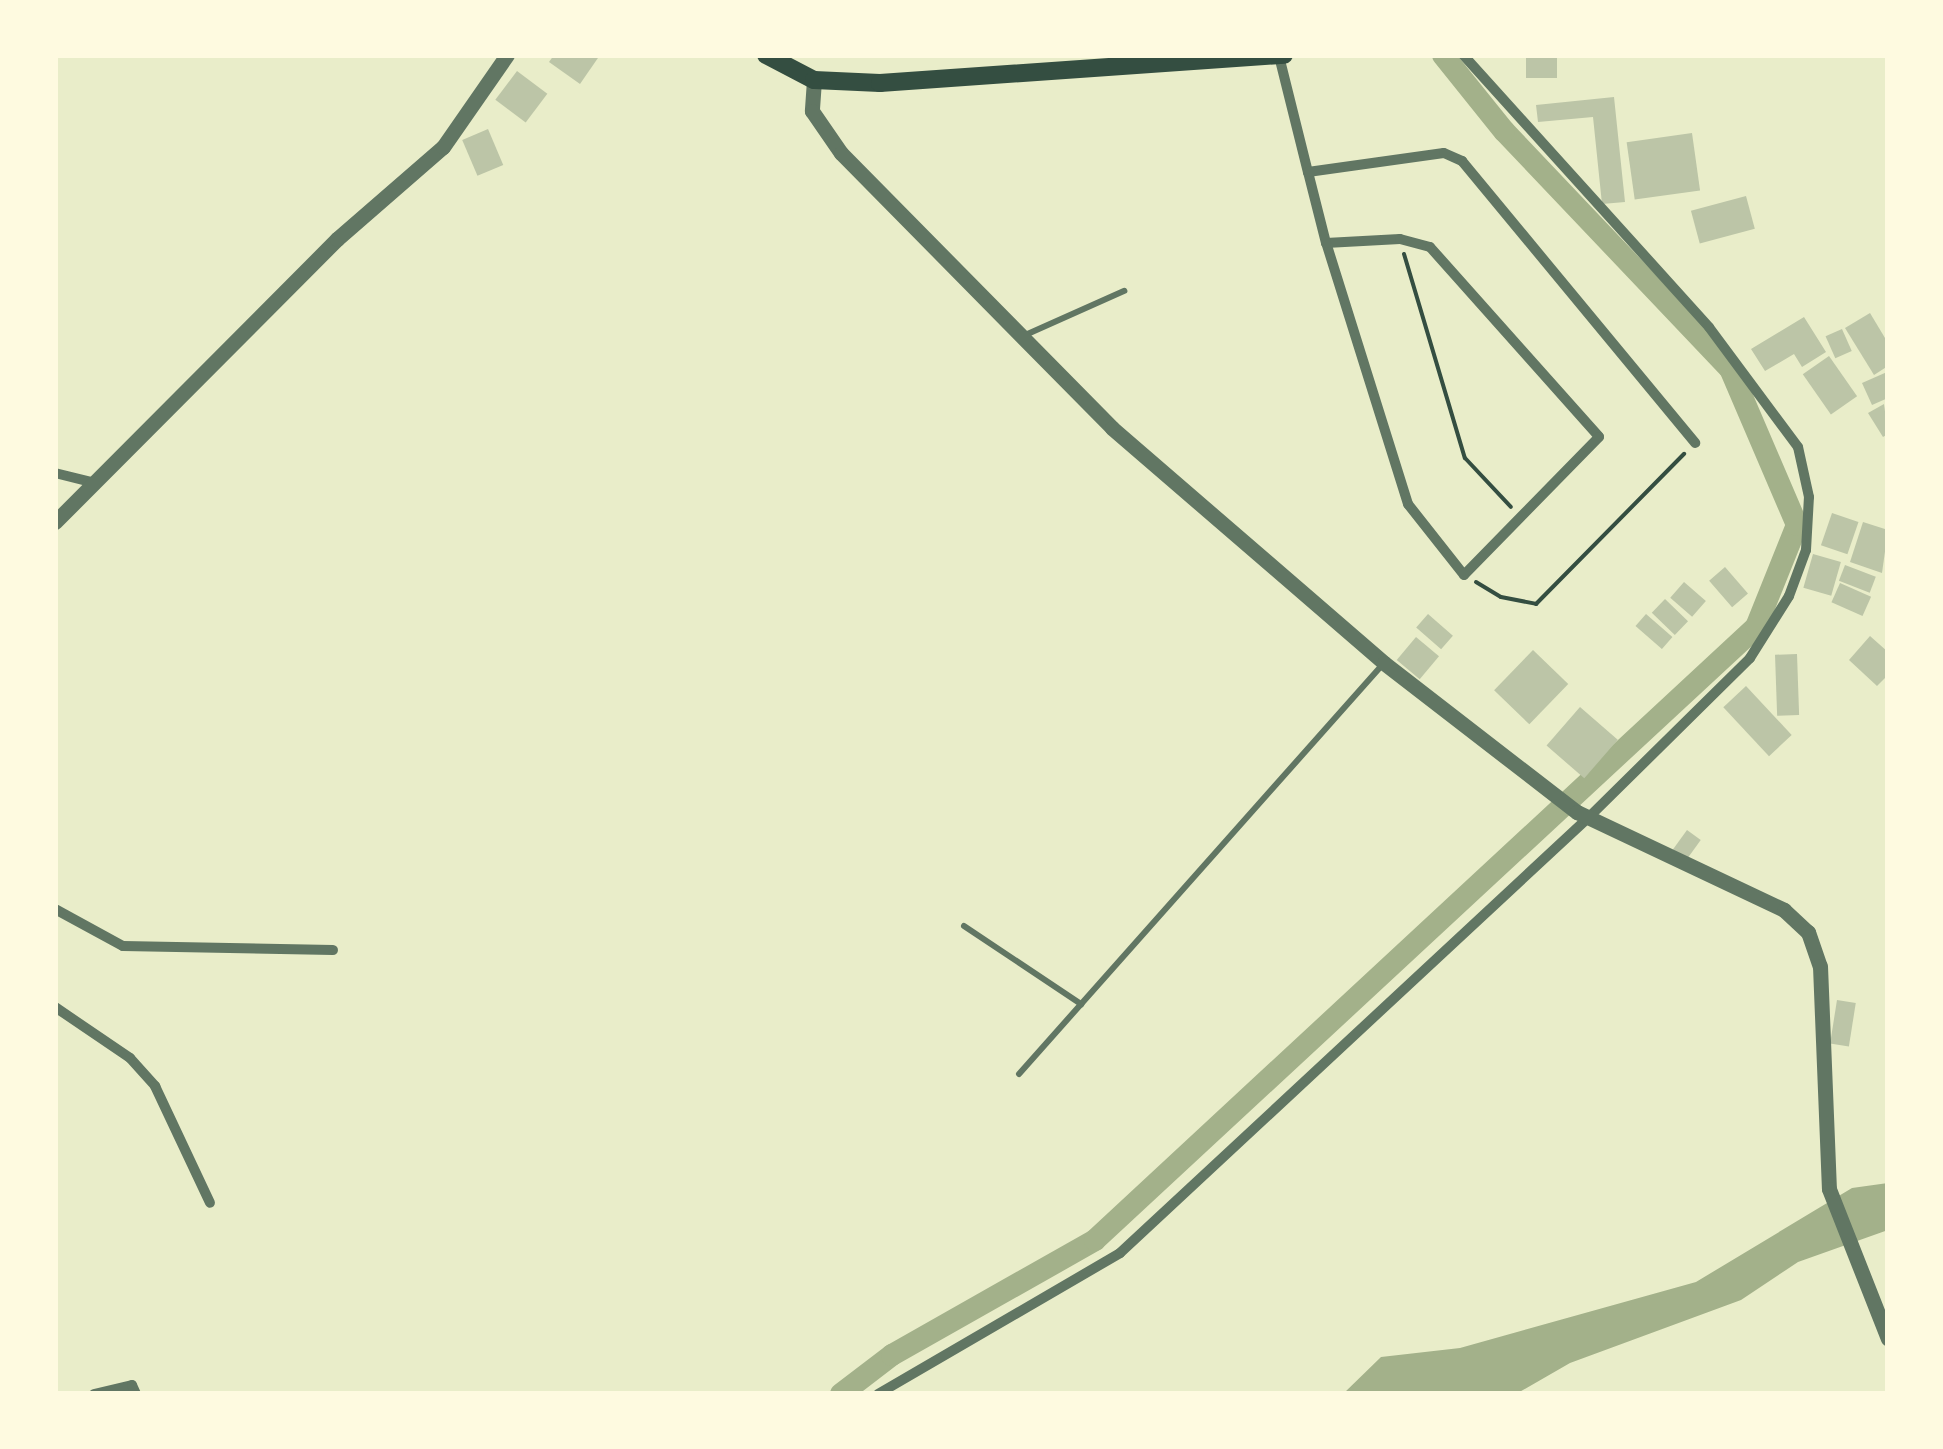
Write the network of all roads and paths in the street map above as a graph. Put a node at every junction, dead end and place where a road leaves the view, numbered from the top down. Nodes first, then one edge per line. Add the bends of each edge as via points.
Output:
1 (507, 55) edge
2 (766, 55) edge
3 (1281, 55) edge
4 (1463, 55) edge
5 (814, 80) junction
6 (1308, 172) junction
7 (1400, 240) junction
8 (1326, 243) junction
9 (1124, 292) dead end
10 (1022, 337) junction
11 (1695, 443) joint
12 (55, 474) edge
13 (95, 483) junction
14 (1518, 515) junction
15 (55, 522) edge
16 (1464, 575) junction
17 (1384, 663) junction
18 (1583, 814) junction
19 (55, 910) edge
20 (964, 926) dead end
21 (333, 950) dead end
22 (1081, 1004) junction
23 (55, 1007) edge
24 (1018, 1074) dead end
25 (210, 1203) dead end
26 (1888, 1338) edge
27 (94, 1394) edge
28 (136, 1394) edge
29 (878, 1394) edge

1 - 13 street via 444,147 337,239
2 - 5 main road
3 - 5 main road via 974,78
3 - 6 street
4 - 18 street via 1766,397 1798,447 1809,497 1806,550 1795,581 1750,658
5 - 10 street via 812,111 841,152
6 - 8 street
6 - 11 street via 1444,152 1462,162
7 - 8 street
7 - 14 path via 1465,458
7 - 14 street via 1430,247 1599,437
8 - 16 street via 1408,504
9 - 10 lane
10 - 17 street via 1112,428
11 - 16 path via 1536,604 1501,597
12 - 13 street
13 - 15 street
14 - 16 street
17 - 18 street
17 - 22 lane
18 - 26 street via 1784,910 1808,932 1820,966 1829,1189
18 - 29 street via 1120,1253
19 - 21 street via 123,946
20 - 22 lane
22 - 24 lane
23 - 25 street via 130,1058 156,1086
27 - 28 street via 132,1385

